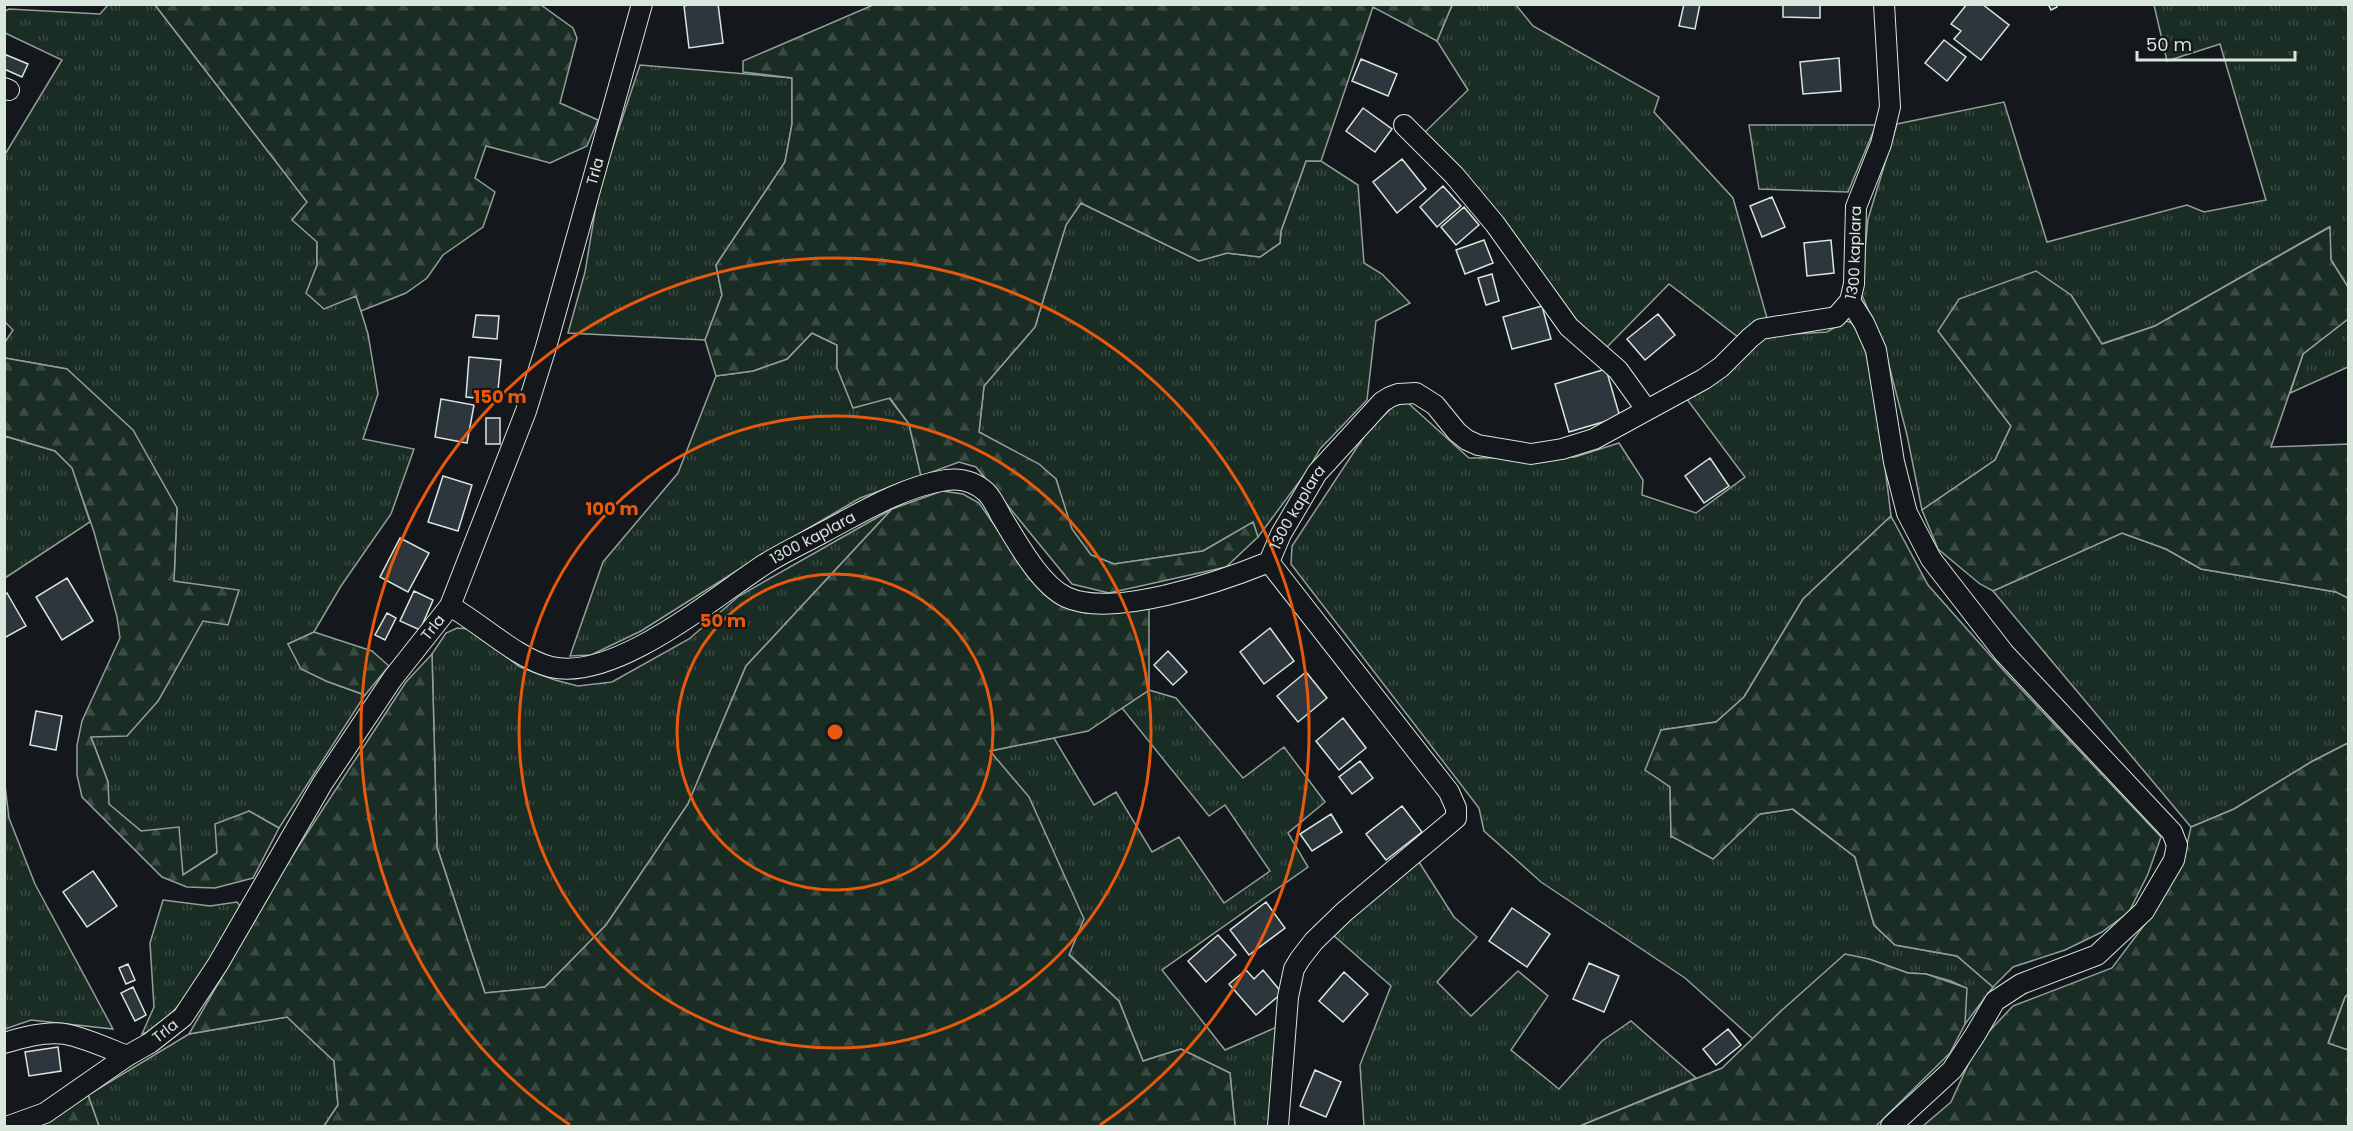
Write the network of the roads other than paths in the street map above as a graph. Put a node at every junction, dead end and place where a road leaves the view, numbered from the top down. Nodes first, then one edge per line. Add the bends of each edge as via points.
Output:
1 (642, 4) edge
2 (1884, 4) edge
3 (1404, 125) dead end
4 (1850, 301) junction
5 (1646, 409) junction
6 (1269, 562) junction
7 (450, 606) junction
8 (4, 1043) edge
9 (127, 1056) junction
10 (9, 1126) edge
11 (1278, 1126) edge
12 (1891, 1126) edge

1 - 7 street, Trla via 543,358
2 - 4 street, 1300 kaplara via 1890,107 1881,144 1856,207
3 - 5 street via 1454,175 1495,224 1569,327 1618,370
4 - 5 street, 1300 kaplara via 1836,317 1761,329 1721,368
4 - 12 street via 1876,350 1893,462 1907,513 1931,559 2004,653 2172,832 2177,845 2174,860 2144,911 2121,934 2097,955 2021,984 1995,1001 1952,1070
5 - 6 street, 1300 kaplara via 1594,439 1531,454 1467,440 1435,405 1416,393 1390,397 1317,473
6 - 7 street, 1300 kaplara via 1193,588 1138,600 1104,604 1066,597 1052,587 1023,551 988,494 960,479 887,499 768,562 650,642 583,668 552,667 524,655
6 - 11 street via 1449,792 1456,808 1456,818 1344,912 1314,941 1294,969 1288,997
7 - 9 street, Trla via 393,678 322,784 183,1017
8 - 9 street via 63,1034
9 - 10 street, Trla via 45,1113

